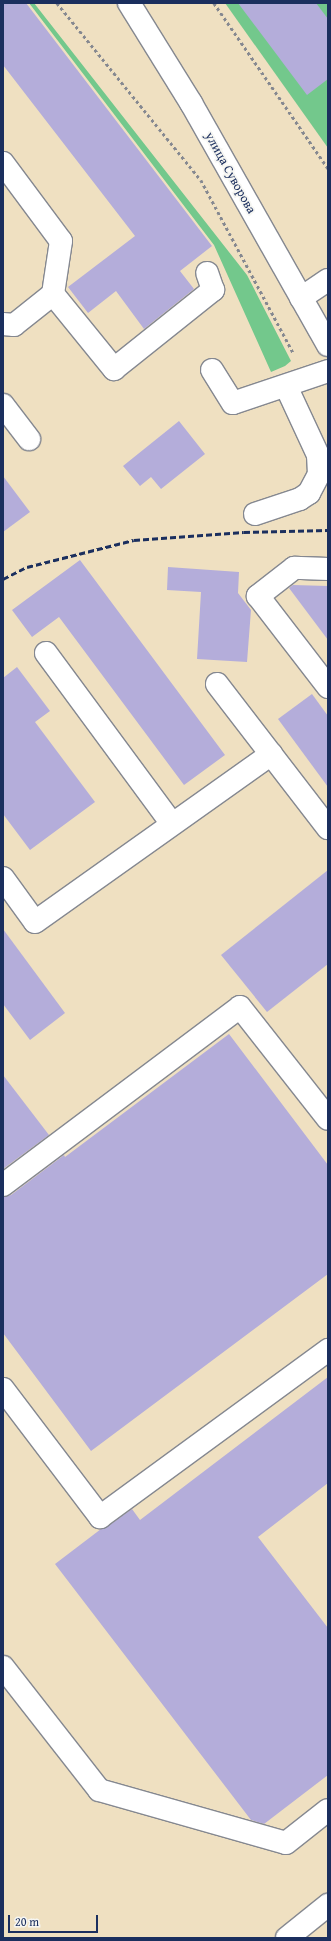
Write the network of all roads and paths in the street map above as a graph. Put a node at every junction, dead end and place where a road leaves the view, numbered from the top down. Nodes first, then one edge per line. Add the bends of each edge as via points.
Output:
1 (57, 3) edge
2 (129, 3) edge
3 (214, 3) edge
4 (3, 163) edge
5 (328, 168) edge
6 (206, 273) dead end
7 (328, 280) edge
8 (53, 294) junction
9 (302, 298) junction
10 (3, 324) edge
11 (328, 345) edge
12 (212, 370) dead end
13 (328, 371) edge
14 (286, 386) junction
15 (3, 405) edge
16 (28, 439) dead end
17 (254, 514) dead end
18 (328, 569) edge
19 (46, 653) dead end
20 (217, 684) dead end
21 (328, 687) edge
22 (271, 754) junction
23 (172, 824) junction
24 (328, 828) edge
25 (3, 878) edge
26 (328, 1119) edge
27 (3, 1185) edge
28 (328, 1350) edge
29 (3, 1389) edge
30 (3, 1667) edge
31 (328, 1810) edge
32 (328, 1905) edge
33 (287, 1938) edge

1 - 14 path via 201,180 294,354
2 - 9 main road, улица Суворова via 191,104
3 - 5 path
4 - 8 main road via 61,242
6 - 8 main road via 213,290 114,369
7 - 9 main road
8 - 10 main road via 14,325
9 - 11 main road, улица Суворова
12 - 14 main road via 233,403
13 - 14 main road
14 - 17 main road via 318,455 319,474 309,493 300,499
15 - 16 main road
18 - 21 main road via 294,568 258,596
19 - 23 main road
20 - 22 main road
22 - 23 main road
22 - 24 main road
23 - 25 main road via 35,922
26 - 27 main road via 240,1007
28 - 29 main road via 100,1517
30 - 31 main road via 98,1790 286,1842
32 - 33 main road

